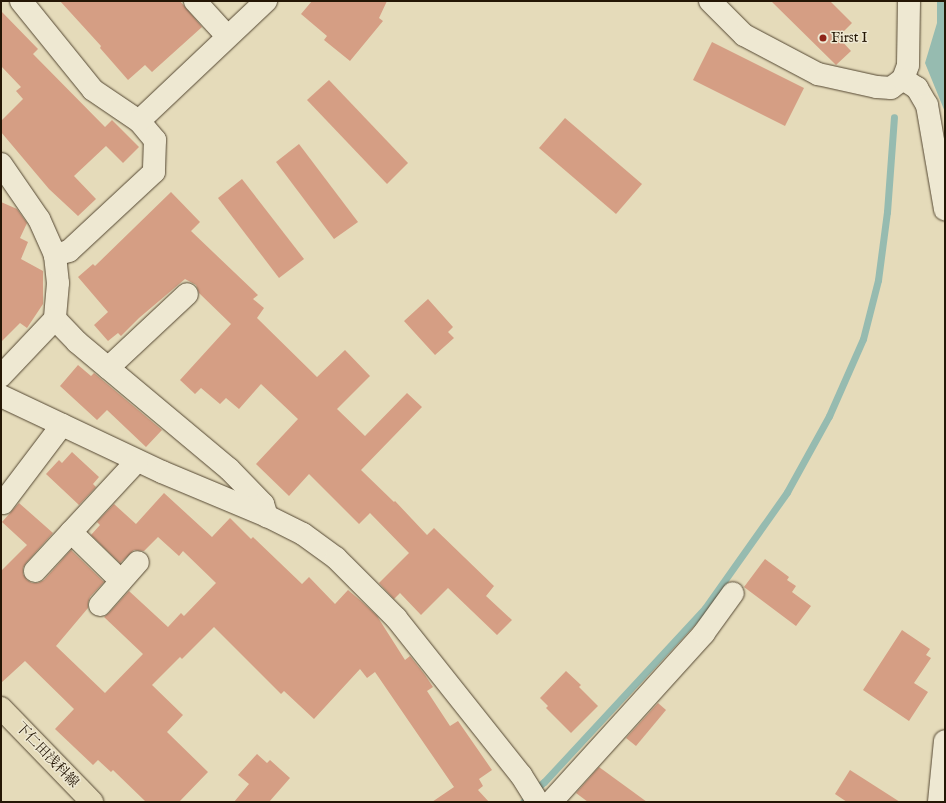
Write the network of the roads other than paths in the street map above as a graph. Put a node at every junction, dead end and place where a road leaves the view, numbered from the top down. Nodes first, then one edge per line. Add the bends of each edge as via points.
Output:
1 (22, 1) edge
2 (196, 1) edge
3 (266, 1) edge
4 (710, 1) edge
5 (909, 1) edge
6 (227, 36) junction
7 (904, 79) junction
8 (139, 121) junction
9 (1, 164) edge
10 (945, 209) edge
11 (55, 255) junction
12 (188, 294) dead end
13 (55, 319) junction
14 (108, 368) junction
15 (1, 376) edge
16 (1, 396) edge
17 (62, 425) junction
18 (137, 461) junction
19 (3, 503) dead end
20 (268, 516) junction
21 (71, 532) junction
22 (138, 562) dead end
23 (35, 571) dead end
24 (121, 581) junction
25 (733, 593) dead end
26 (100, 605) dead end
27 (1, 708) edge
28 (945, 741) edge
29 (533, 794) edge
30 (92, 802) edge
31 (551, 802) edge
32 (939, 802) edge

1 - 8 street via 93,90
2 - 6 street
3 - 6 street
4 - 7 street via 744,35 818,74 891,88
5 - 7 street via 908,65
6 - 8 street
7 - 10 street via 916,88 927,105
8 - 11 street via 155,140 154,172 69,251
9 - 11 street via 39,219
11 - 13 street via 58,283
12 - 14 street
13 - 14 street
13 - 15 street
14 - 20 street via 229,469 263,504
16 - 17 street
17 - 18 street
17 - 19 street
18 - 20 street
18 - 21 street
20 - 29 street via 303,534 336,558 396,618
21 - 23 street
21 - 24 street
22 - 24 street
24 - 26 street
25 - 31 street via 704,633
27 - 30 main road, 下仁田浅科線
28 - 32 street

